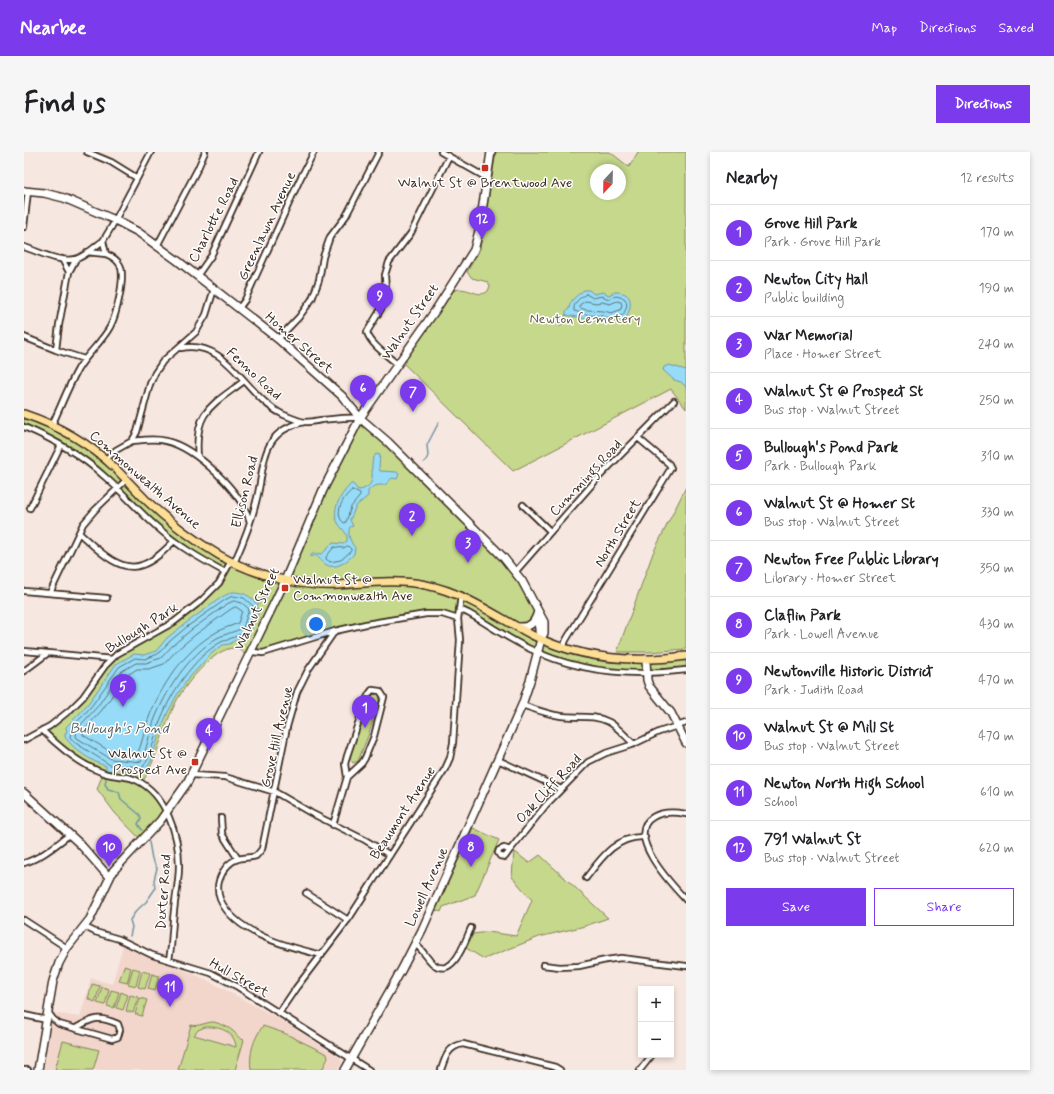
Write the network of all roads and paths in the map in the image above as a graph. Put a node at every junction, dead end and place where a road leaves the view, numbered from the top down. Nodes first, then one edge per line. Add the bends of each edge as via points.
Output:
1 (87, 152) edge
2 (151, 152) edge
3 (205, 152) edge
4 (259, 152) edge
5 (314, 152) edge
6 (379, 152) edge
7 (441, 152) edge
8 (491, 152) edge
9 (448, 156) junction
10 (137, 178) junction
11 (488, 178) junction
12 (26, 191) edge
13 (115, 220) junction
14 (24, 227) edge
15 (103, 241) junction
16 (157, 246) junction
17 (24, 247) edge
18 (87, 252) junction
19 (106, 254) junction
20 (62, 259) junction
21 (76, 259) junction
22 (69, 272) junction
23 (198, 276) junction
24 (214, 289) junction
25 (239, 308) junction
26 (24, 337) edge
27 (278, 339) junction
28 (179, 348) junction
29 (56, 350) junction
30 (84, 359) junction
31 (397, 364) junction
32 (244, 381) junction
33 (674, 401) dead end
34 (24, 414) edge
35 (360, 418) junction
36 (306, 422) junction
37 (52, 425) junction
38 (24, 428) edge
39 (638, 438) junction
40 (132, 441) junction
41 (61, 445) junction
42 (198, 457) junction
43 (105, 460) junction
44 (126, 480) junction
45 (118, 488) junction
46 (523, 505) dead end
47 (30, 508) dead end
48 (250, 524) junction
49 (550, 531) junction
50 (79, 533) junction
51 (174, 541) junction
52 (233, 562) junction
53 (225, 572) junction
54 (516, 572) junction
55 (285, 580) junction
56 (24, 591) edge
57 (50, 593) junction
58 (461, 596) junction
59 (107, 598) dead end
60 (459, 610) junction
61 (539, 614) junction
62 (458, 619) junction
63 (518, 627) junction
64 (335, 632) junction
65 (541, 639) junction
66 (563, 648) junction
67 (24, 651) edge
68 (252, 652) junction
69 (538, 652) junction
70 (48, 653) junction
71 (686, 656) edge
72 (112, 659) junction
73 (646, 659) junction
74 (686, 670) edge
75 (24, 671) edge
76 (647, 672) junction
77 (522, 705) junction
78 (686, 723) edge
79 (678, 725) junction
80 (42, 730) junction
81 (24, 740) edge
82 (634, 744) junction
83 (686, 744) edge
84 (498, 760) junction
85 (192, 775) junction
86 (347, 777) junction
87 (561, 789) junction
88 (275, 792) junction
89 (24, 793) edge
90 (167, 813) junction
91 (686, 814) edge
92 (221, 818) dead end
93 (333, 824) junction
94 (70, 834) junction
95 (645, 837) junction
96 (510, 850) dead end
97 (390, 855) junction
98 (238, 859) junction
99 (24, 863) edge
100 (109, 877) junction
101 (586, 878) dead end
102 (306, 893) dead end
103 (686, 900) edge
104 (24, 920) edge
105 (348, 920) junction
106 (85, 926) junction
107 (471, 928) dead end
108 (415, 944) junction
109 (67, 948) junction
110 (322, 955) junction
111 (169, 960) junction
112 (543, 965) dead end
113 (686, 966) edge
114 (48, 1012) junction
115 (280, 1014) junction
116 (24, 1015) edge
117 (47, 1020) junction
118 (59, 1024) junction
119 (76, 1028) junction
120 (45, 1030) junction
121 (650, 1058) edge
122 (351, 1059) junction
123 (24, 1070) edge
124 (28, 1070) edge
125 (38, 1070) edge
126 (345, 1070) edge
127 (369, 1070) edge
128 (441, 1070) edge
129 (560, 1070) edge
130 (640, 1070) edge

1 - 10 street via 111,162
2 - 10 street
3 - 16 street
4 - 23 street, Charlotte Road via 211,256
5 - 25 street, Greenlawn Avenue
6 - 27 street via 346,216 330,237 312,299
7 - 9 street
8 - 11 street, Walnut Street
9 - 11 street
9 - 31 street via 411,233 389,262 385,275 384,304 367,332 372,342
10 - 13 street
11 - 31 street, Walnut Street via 474,250
12 - 13 street, Homer Street via 64,198
12 - 14 street
13 - 15 street
13 - 16 street, Homer Street
15 - 18 street
15 - 19 street
16 - 23 street, Homer Street
17 - 20 street
18 - 19 street
18 - 21 street
19 - 30 street via 116,260 122,270 119,298 110,328
20 - 21 street
20 - 22 street
21 - 22 street
22 - 29 street
23 - 24 street, Homer Street
24 - 25 street, Homer Street
24 - 28 street via 202,323
25 - 27 street, Homer Street
26 - 29 street
27 - 35 street, Homer Street via 342,396
28 - 32 street, Fenno Road via 197,346 210,350 233,368
28 - 40 street via 155,373
29 - 30 street
30 - 37 street
31 - 35 street, Walnut Street
32 - 36 street, Fenno Road via 273,409
32 - 42 street via 218,400 204,415 198,432
33 - 39 street, Cummings Road
34 - 37 main road, Commonwealth Avenue
35 - 36 street, Fenno Road
35 - 54 street, Homer Street via 388,442
35 - 55 street, Walnut Street via 323,490
36 - 48 street, Ellison Road via 285,428 267,450
37 - 43 main road, Commonwealth Avenue via 82,442
38 - 41 street, Commonwealth Avenue
39 - 49 street, Cummings Road
39 - 66 street, North Street via 670,464 671,468
40 - 42 street via 164,440 184,447
40 - 43 street
41 - 45 street, Commonwealth Avenue
41 - 47 street
42 - 48 street via 240,500
43 - 44 main road, Commonwealth Avenue
44 - 45 street
44 - 52 main road, Commonwealth Avenue via 181,530
45 - 50 street via 90,515
45 - 51 street, Commonwealth Avenue
46 - 49 street
48 - 52 street, Ellison Road
49 - 54 street, Cummings Road
50 - 51 street via 109,558 123,565 135,567 150,561
50 - 57 street
51 - 53 street, Commonwealth Avenue
52 - 53 street, Bullough Park
52 - 55 main road, Commonwealth Avenue
53 - 72 street, Bullough Park via 213,590 183,616 122,650
54 - 61 street, Homer Street
55 - 58 main road, Commonwealth Avenue via 324,585 412,583
55 - 68 street, Walnut Street
56 - 57 street
57 - 59 street
58 - 60 street, Beaumont Avenue
58 - 63 main road, Commonwealth Avenue via 480,604
60 - 62 street, Beaumont Avenue
60 - 69 street
61 - 63 street via 532,624
61 - 65 street, Homer Street
62 - 64 street via 442,614 426,614
62 - 97 street, Beaumont Avenue via 460,640 450,758
63 - 65 main road, Commonwealth Avenue
64 - 68 street via 263,653
64 - 88 street, Grove Hill Avenue via 308,670 297,692 287,727
65 - 66 main road, Commonwealth Avenue
65 - 69 street, Lowell Avenue
66 - 73 main road, Commonwealth Avenue via 602,657
67 - 70 street
68 - 85 street, Walnut Street
69 - 76 street via 570,664 599,670
69 - 77 street, Lowell Avenue
70 - 72 street
70 - 75 street
71 - 73 main road, Commonwealth Avenue
72 - 80 street, Bullough Park via 76,704
73 - 76 street
74 - 76 street
76 - 79 street via 648,686
77 - 82 street via 561,716 602,719
77 - 84 street, Lowell Avenue
78 - 79 street, Oak Cliff Road
79 - 82 street, Oak Cliff Road
79 - 83 street
80 - 81 street, Bullough Park
80 - 90 street, Dexter Road via 67,753 90,767 106,774 140,782 154,793
82 - 87 street, Oak Cliff Road via 588,762
84 - 87 street
84 - 108 street, Lowell Avenue
85 - 88 street via 225,777
85 - 90 street, Walnut Street
86 - 86 street via 345,764 366,700 372,690 380,691 384,697 383,704 365,758
86 - 93 street
87 - 96 street, Oak Cliff Road
88 - 93 street
88 - 98 street, Grove Hill Avenue via 262,849 252,858
89 - 94 street
90 - 100 street, Walnut Street
90 - 111 street, Dexter Road via 175,835 179,867
91 - 95 street via 670,812 654,816 646,823
92 - 98 street via 222,834
93 - 97 street
94 - 99 street via 46,852
94 - 100 street
95 - 101 street via 635,836 623,840 606,853
95 - 103 street via 658,867
97 - 105 street, Beaumont Avenue
98 - 110 street via 224,870 217,886 218,894 228,912 246,928 260,935
100 - 106 street, Walnut Street
102 - 105 street
104 - 109 street
105 - 110 street, Beaumont Avenue
106 - 109 street, Walnut Street
106 - 111 street, Hull Street via 146,953
107 - 108 street via 456,960 446,966 432,962
108 - 122 street, Lowell Avenue
109 - 114 street, Walnut Street via 54,975
110 - 115 street, Beaumont Avenue via 296,988
111 - 115 street, Hull Street via 219,976
112 - 113 street via 579,966 621,958
114 - 117 street, Walnut Street
114 - 118 street
115 - 122 street, Hull Street
116 - 117 street
117 - 120 street, Walnut Street
118 - 119 street
118 - 120 street via 51,1025
119 - 119 street via 112,1039 118,1037 120,1030 118,1024 99,1018
120 - 125 street, Walnut Street
121 - 130 street
122 - 126 street, Lowell Avenue
122 - 127 street, Hull Street
123 - 124 street
128 - 129 street via 450,1050 463,1044

